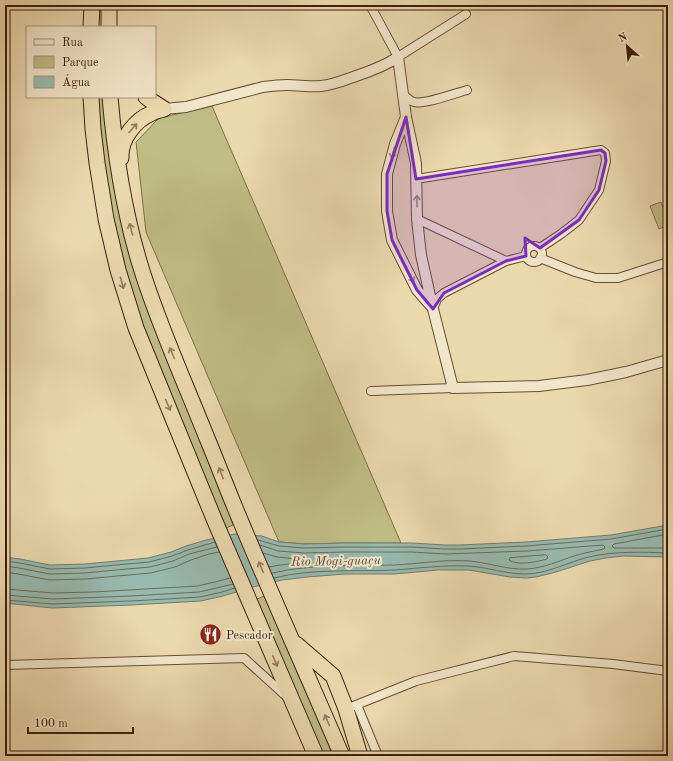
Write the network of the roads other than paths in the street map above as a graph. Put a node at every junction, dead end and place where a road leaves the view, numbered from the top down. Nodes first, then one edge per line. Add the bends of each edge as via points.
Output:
1 (92, 5) edge
2 (370, 5) edge
3 (109, 8) edge
4 (466, 14) dead end
5 (90, 26) edge
6 (109, 26) edge
7 (112, 26) edge
8 (398, 58) junction
9 (467, 90) dead end
10 (403, 94) junction
11 (91, 98) edge
12 (110, 98) edge
13 (147, 98) edge
14 (164, 109) junction
15 (406, 116) junction
16 (416, 179) junction
17 (125, 205) junction
18 (417, 219) junction
19 (540, 248) junction
20 (526, 256) junction
21 (540, 258) junction
22 (506, 261) junction
23 (668, 262) edge
24 (433, 309) junction
25 (668, 360) edge
26 (453, 388) junction
27 (371, 391) dead end
28 (292, 641) junction
29 (5, 665) edge
30 (668, 671) edge
31 (293, 702) junction
32 (352, 707) junction
33 (377, 754) edge
34 (316, 756) edge
35 (342, 756) edge
36 (360, 756) edge

1 - 5 highway
2 - 8 street
3 - 6 highway
3 - 7 highway
4 - 8 street
8 - 10 street
8 - 14 street via 374,70 329,85 274,85 186,107
9 - 10 street via 418,103 412,102
10 - 15 street
11 -> 31 highway via 100,187 111,244 126,299 147,357 214,519
12 - 17 highway
13 - 14 highway
17 -> 14 highway via 121,151 123,143 128,133 144,117
15 - 16 street via 416,163
15 -> 24 street via 387,174 387,211 392,240 417,290
18 -> 16 street
16 - 19 street via 601,150 605,153 606,161 599,190 579,220
28 -> 17 highway via 152,303
18 - 22 street
18 - 24 street via 421,255
19 - 20 street via 530,247
19 - 21 street
20 - 21 street via 534,262
20 - 22 street
21 - 23 street via 596,278 618,278
22 - 24 street via 444,293 437,299
24 - 26 street
25 - 26 street via 587,380 539,386
26 - 27 street
28 - 32 highway via 333,676
35 -> 28 highway
29 - 31 street via 244,658
30 - 32 street via 514,656 416,681
31 - 34 highway
32 - 33 street
32 - 36 highway
33 - 36 street

